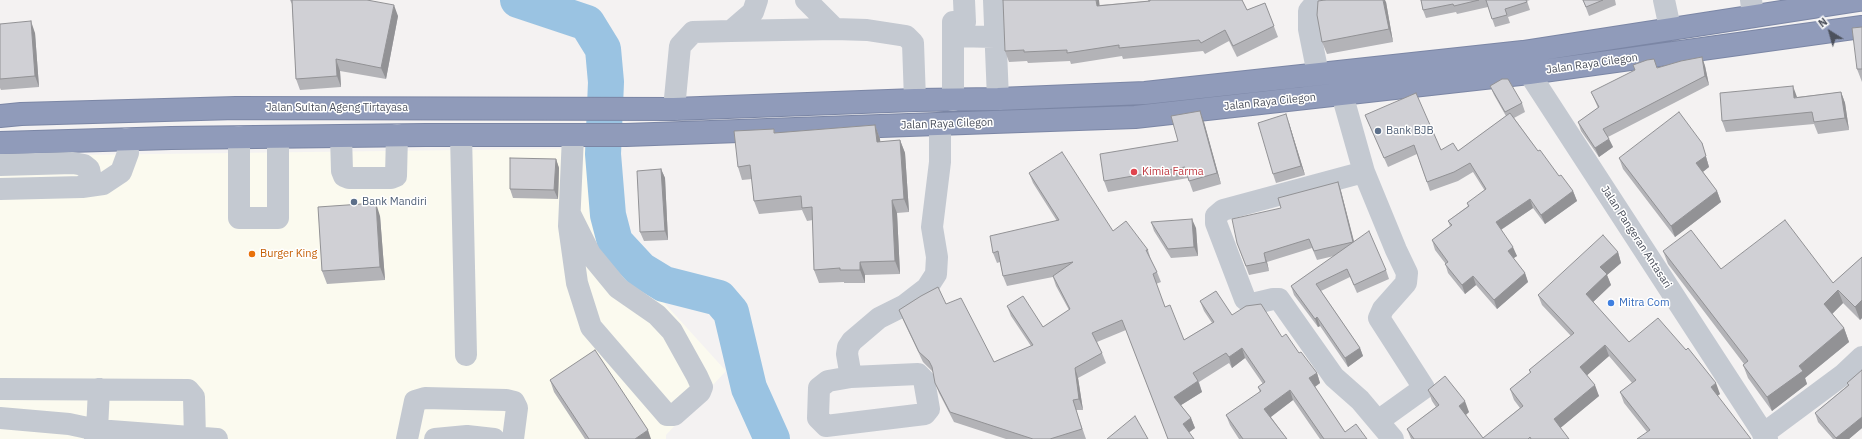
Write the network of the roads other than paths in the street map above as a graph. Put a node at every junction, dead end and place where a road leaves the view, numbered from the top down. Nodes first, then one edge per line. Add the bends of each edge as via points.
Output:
1 (757, 0) edge
2 (806, 0) edge
3 (964, 0) edge
4 (994, 0) edge
5 (1318, 0) edge
6 (1664, 0) edge
7 (1859, 0) edge
8 (1837, 1) edge
9 (1752, 8) edge
10 (1862, 27) edge
11 (1670, 28) junction
12 (835, 29) junction
13 (731, 31) junction
14 (953, 36) junction
15 (995, 37) junction
16 (1523, 52) junction
17 (1529, 73) junction
18 (1318, 74) junction
19 (1342, 94) junction
20 (998, 99) junction
21 (914, 100) junction
22 (953, 100) junction
23 (674, 109) junction
24 (0, 116) edge
25 (940, 124) junction
26 (397, 135) junction
27 (461, 135) junction
28 (341, 136) junction
29 (582, 136) junction
30 (239, 137) junction
31 (278, 137) junction
32 (127, 139) junction
33 (0, 143) edge
34 (0, 165) edge
35 (1364, 172) junction
36 (82, 187) junction
37 (0, 189) edge
38 (570, 214) junction
39 (466, 355) dead end
40 (1862, 357) edge
41 (852, 377) junction
42 (0, 389) edge
43 (99, 389) junction
44 (0, 418) edge
45 (1378, 421) junction
46 (96, 434) edge
47 (1765, 437) edge
48 (195, 438) edge
49 (217, 439) edge
50 (408, 439) edge
51 (436, 439) edge
52 (494, 439) edge
53 (513, 439) edge
54 (1393, 439) edge

1 - 13 street via 753,12
2 - 12 street
3 - 14 street via 966,22 953,22
4 - 15 street
5 - 18 street via 1309,11 1309,29
6 - 11 street
7 - 8 highway, Jalan Raya Cilegon
8 - 9 highway, Jalan Raya Cilegon
9 - 11 highway, Jalan Raya Cilegon
10 - 17 highway, Jalan Raya Cilegon
11 - 16 highway, Jalan Raya Cilegon
12 - 13 street
12 - 21 street via 867,30 906,36 912,43
13 - 23 street via 693,32 680,46
14 - 15 street
14 - 22 street
15 - 20 street
16 - 17 street, Jalan Pangeran Antasari
16 - 18 highway, Jalan Raya Cilegon
17 - 19 highway, Jalan Raya Cilegon
17 - 47 street, Jalan Pangeran Antasari
18 - 20 highway, Jalan Raya Cilegon via 1145,92
19 - 25 highway, Jalan Raya Cilegon via 1135,117
19 - 35 street
20 - 22 highway, Jalan Raya Cilegon
21 - 22 highway, Jalan Raya Cilegon
21 - 23 highway, Jalan Raya Cilegon
23 - 24 highway, Jalan Sultan Ageng Tirtayasa via 236,108
25 - 29 highway, Jalan Raya Cilegon
25 - 41 street via 940,162 932,227 937,257 936,274 927,288 904,305 879,318 852,341 847,354
26 - 27 highway
26 - 28 highway
26 - 28 street via 396,176 356,178 344,176 342,172
27 - 29 highway
27 - 39 street
28 - 31 highway
29 - 38 street
30 - 31 highway
30 - 31 street via 239,218 278,218
30 - 32 highway
32 - 33 highway
32 - 36 street via 128,153 122,172 104,184
34 - 36 street via 84,165 90,174
35 - 45 street via 1407,273 1403,287 1379,316 1424,388
35 - 45 street via 1236,206 1219,213 1216,219 1245,299 1252,304 1279,299 1334,377 1345,385
36 - 37 street
38 - 38 street via 590,254 618,288 657,315 672,331 697,376 702,387 700,392 674,415 667,415 591,327 577,283 569,226
40 - 47 street
41 - 41 street via 918,374 924,380 928,412 826,426 818,418 819,388 828,381
42 - 43 street
43 - 46 street
43 - 48 street via 188,390 194,397
44 - 46 street via 69,424
45 - 54 street
46 - 48 street
48 - 49 street
50 - 53 street via 415,401 424,398 514,402 517,408
51 - 52 street via 467,436

